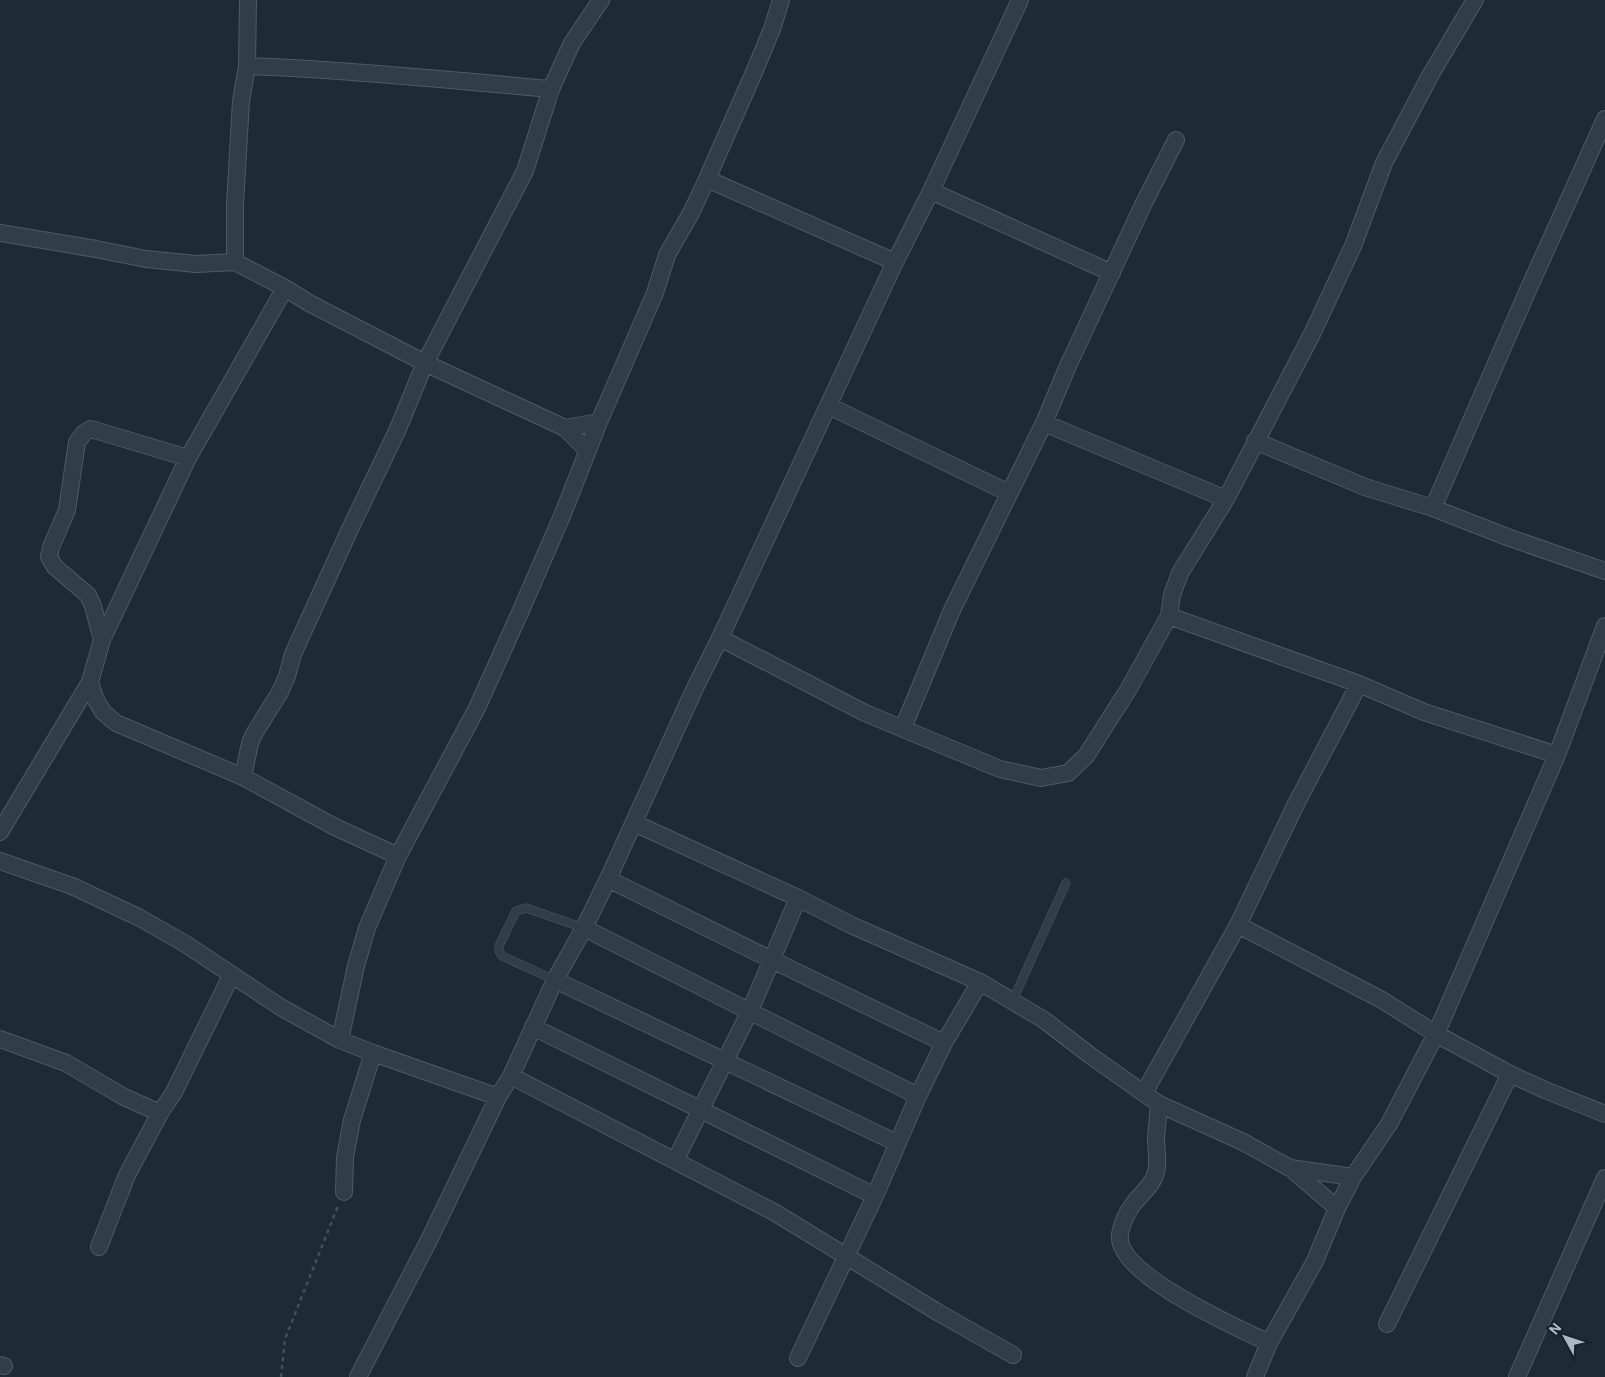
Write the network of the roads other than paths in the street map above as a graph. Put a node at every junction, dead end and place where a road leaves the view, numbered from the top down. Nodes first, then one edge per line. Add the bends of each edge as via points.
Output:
1 (248, 0) edge
2 (601, 0) edge
3 (781, 0) edge
4 (1020, 0) edge
5 (1475, 0) edge
6 (247, 66) junction
7 (551, 89) junction
8 (1605, 119) edge
9 (1176, 140) dead end
10 (707, 179) junction
11 (931, 191) junction
12 (0, 232) edge
13 (235, 262) junction
14 (895, 262) junction
15 (1112, 274) junction
16 (285, 288) junction
17 (425, 363) junction
18 (829, 406) junction
19 (599, 422) junction
20 (1044, 422) junction
21 (565, 428) junction
22 (1255, 441) junction
23 (588, 451) junction
24 (188, 458) junction
25 (1009, 494) junction
26 (1226, 499) junction
27 (1433, 508) junction
28 (1605, 571) edge
29 (1169, 616) junction
30 (1605, 626) edge
31 (720, 638) junction
32 (102, 640) junction
33 (90, 682) junction
34 (1360, 684) junction
35 (903, 728) junction
36 (1557, 755) junction
37 (243, 777) junction
38 (634, 823) junction
39 (0, 832) edge
40 (398, 856) junction
41 (0, 862) edge
42 (608, 879) junction
43 (1066, 884) dead end
44 (798, 898) junction
45 (1238, 925) junction
46 (584, 928) junction
47 (772, 960) junction
48 (231, 976) junction
49 (555, 980) junction
50 (980, 982) junction
51 (1012, 1002) junction
52 (750, 1011) junction
53 (533, 1027) junction
54 (1436, 1034) junction
55 (0, 1039) edge
56 (340, 1040) junction
57 (944, 1043) junction
58 (373, 1053) junction
59 (725, 1062) junction
60 (1510, 1074) junction
61 (511, 1076) junction
62 (1144, 1093) junction
63 (918, 1096) junction
64 (498, 1097) junction
65 (1160, 1104) junction
66 (700, 1110) junction
67 (160, 1113) junction
68 (1605, 1114) edge
69 (897, 1143) junction
70 (676, 1160) junction
71 (1290, 1168) junction
72 (1353, 1178) junction
73 (1605, 1178) edge
74 (344, 1192) road end
75 (875, 1196) junction
76 (1337, 1208) junction
77 (99, 1247) dead end
78 (846, 1256) junction
79 (1388, 1324) dead end
80 (1269, 1343) junction
81 (1013, 1355) dead end
82 (798, 1358) dead end
83 (358, 1377) edge
84 (1254, 1377) edge
85 (1517, 1377) edge

1 - 6 street
2 - 7 street via 572,43
3 - 10 street via 772,29
4 - 11 street
5 - 22 street via 1430,74 1384,163 1353,246 1312,334
6 - 7 street
6 - 13 street via 241,101
7 - 17 street via 525,171
8 - 27 street
9 - 15 street
10 - 14 street
10 - 19 street via 667,255 655,293
11 - 14 street
11 - 15 street
12 - 13 street via 146,259 196,264
13 - 16 street
14 - 18 street
15 - 20 street
16 - 17 street via 309,304
16 - 24 street
17 - 21 street
17 - 37 street via 294,654 280,692 250,743
18 - 25 street
18 - 31 street
19 - 21 street
19 - 23 street
20 - 25 street
20 - 26 street
21 - 23 street
22 - 26 street
22 - 27 street via 1365,487
23 - 40 street via 477,708
24 - 32 street
24 - 32 street via 91,428 78,442 67,510 49,557 55,567 88,595
25 - 35 street via 952,610
26 - 29 street via 1180,573
27 - 28 street
29 - 34 street
29 - 35 street via 1086,756 1068,773 1041,778 1000,769
30 - 36 street
31 - 35 street via 865,713
31 - 38 street
32 - 33 street
33 - 37 street via 103,712 116,723
33 - 39 street
34 - 36 street via 1424,712
34 - 45 street via 1296,804
36 - 54 street
37 - 40 street via 335,827
38 - 42 street
38 - 44 street
40 - 56 street via 367,928
41 - 48 street via 72,886 138,917 184,943
42 - 46 street
42 - 47 street
43 - 51 lane
44 - 47 street
44 - 50 street
45 - 54 street via 1382,1000
45 - 62 street
46 - 49 street
46 - 49 lane via 526,908 516,910 499,951 502,956
46 - 52 street
47 - 52 street
47 - 57 street
48 - 56 street
48 - 67 street via 173,1094
49 - 53 street
49 - 59 street
50 - 51 street
50 - 57 street
51 - 62 street via 1044,1020
52 - 59 street
52 - 63 street
53 - 61 street
53 - 66 street
54 - 60 street
54 - 72 street via 1389,1124
55 - 67 street via 66,1063 124,1097
56 - 58 street
57 - 63 street
58 - 64 street
58 - 74 street via 352,1120 345,1157
59 - 66 street
59 - 69 street
60 - 68 street
60 - 79 street
61 - 64 street
61 - 70 street
62 - 65 street
63 - 69 street
64 - 83 street
65 - 71 street via 1244,1142
65 - 80 street via 1156,1172 1150,1186 1124,1219 1120,1236 1125,1253 1150,1279 1186,1302
66 - 70 street
66 - 75 street
67 - 77 street via 127,1176
69 - 75 street
70 - 78 street via 774,1212
71 - 72 street
71 - 76 street
72 - 76 street
73 - 85 street
75 - 78 street
76 - 80 street via 1315,1261
78 - 81 street
78 - 82 street
80 - 84 street

